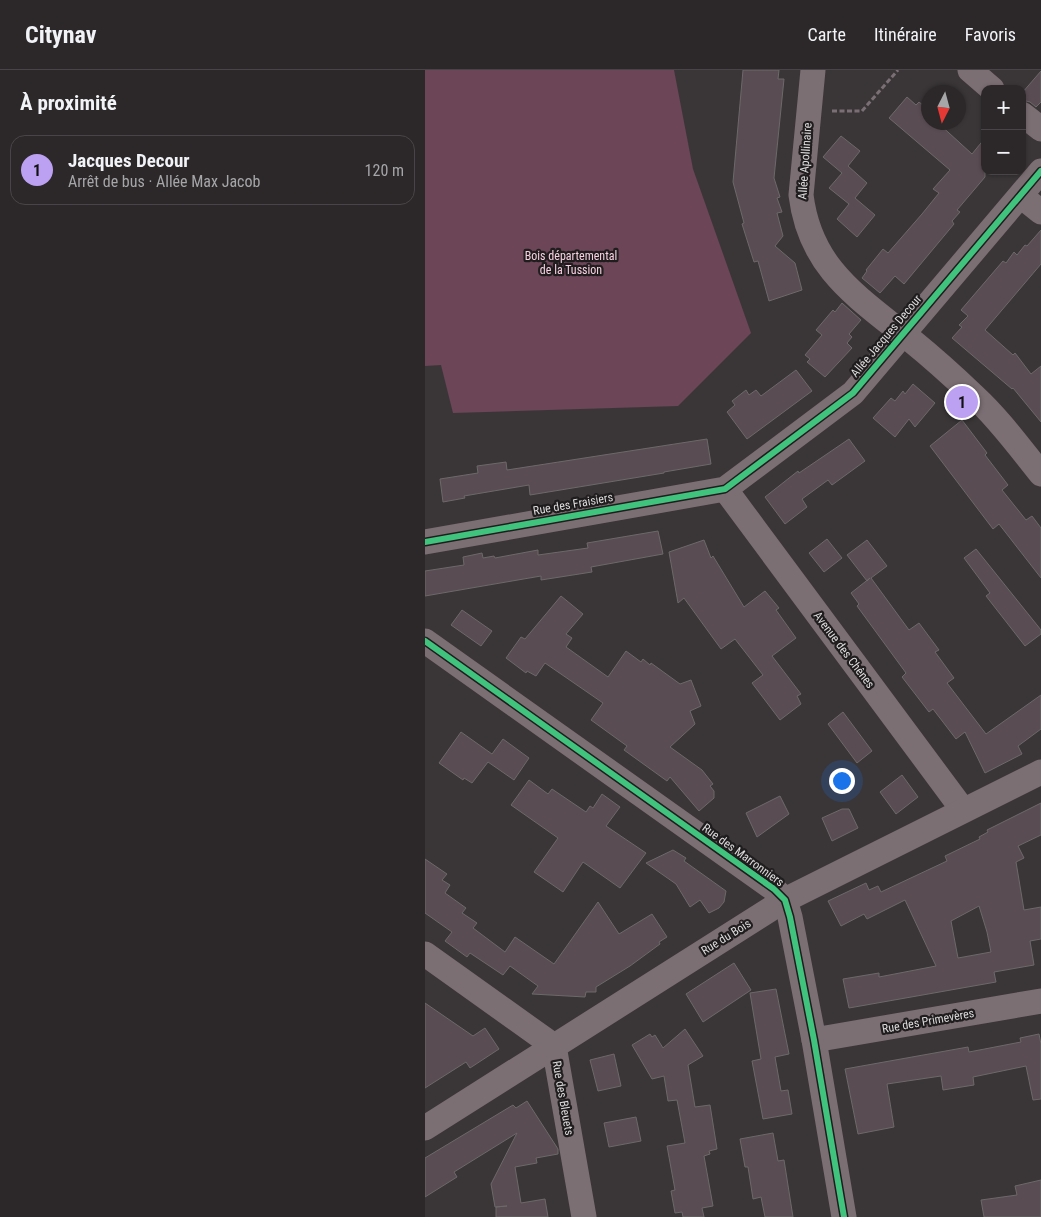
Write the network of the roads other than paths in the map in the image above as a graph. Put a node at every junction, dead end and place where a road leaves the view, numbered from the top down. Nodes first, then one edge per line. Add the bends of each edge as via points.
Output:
1 (813, 70) edge
2 (970, 70) edge
3 (987, 85) edge
4 (1026, 117) edge
5 (1041, 129) edge
6 (1041, 172) edge
7 (1021, 196) junction
8 (1041, 212) edge
9 (902, 333) junction
10 (1041, 474) edge
11 (725, 489) junction
12 (425, 542) edge
13 (425, 641) edge
14 (1041, 772) edge
15 (963, 810) junction
16 (785, 900) junction
17 (425, 954) edge
18 (1041, 1001) edge
19 (814, 1040) junction
20 (554, 1046) junction
21 (425, 1128) edge
22 (584, 1217) edge
23 (843, 1217) edge

1 - 9 street, Allée Apollinaire via 801,195 814,245 836,277
2 - 3 street
4 - 5 street
6 - 7 street, Allée Jacques Decour
7 - 8 street
7 - 9 street, Allée Jacques Decour
9 - 10 street, Allée Apollinaire via 977,398
9 - 11 street, Allée Jacques Decour via 853,393
11 - 12 street, Rue des Fraisiers
11 - 15 street, Avenue des Chênes
13 - 16 street, Rue des Marronniers via 774,889
14 - 15 street, Rue du Bois
15 - 16 street, Rue du Bois
16 - 19 street, Rue des Marronniers
16 - 20 street, Rue du Bois
17 - 20 street, Rue des Bleuets
18 - 19 street, Rue des Primevères
19 - 23 street, Rue des Marronniers
20 - 21 street, Rue du Bois
20 - 22 street, Rue des Bleuets

